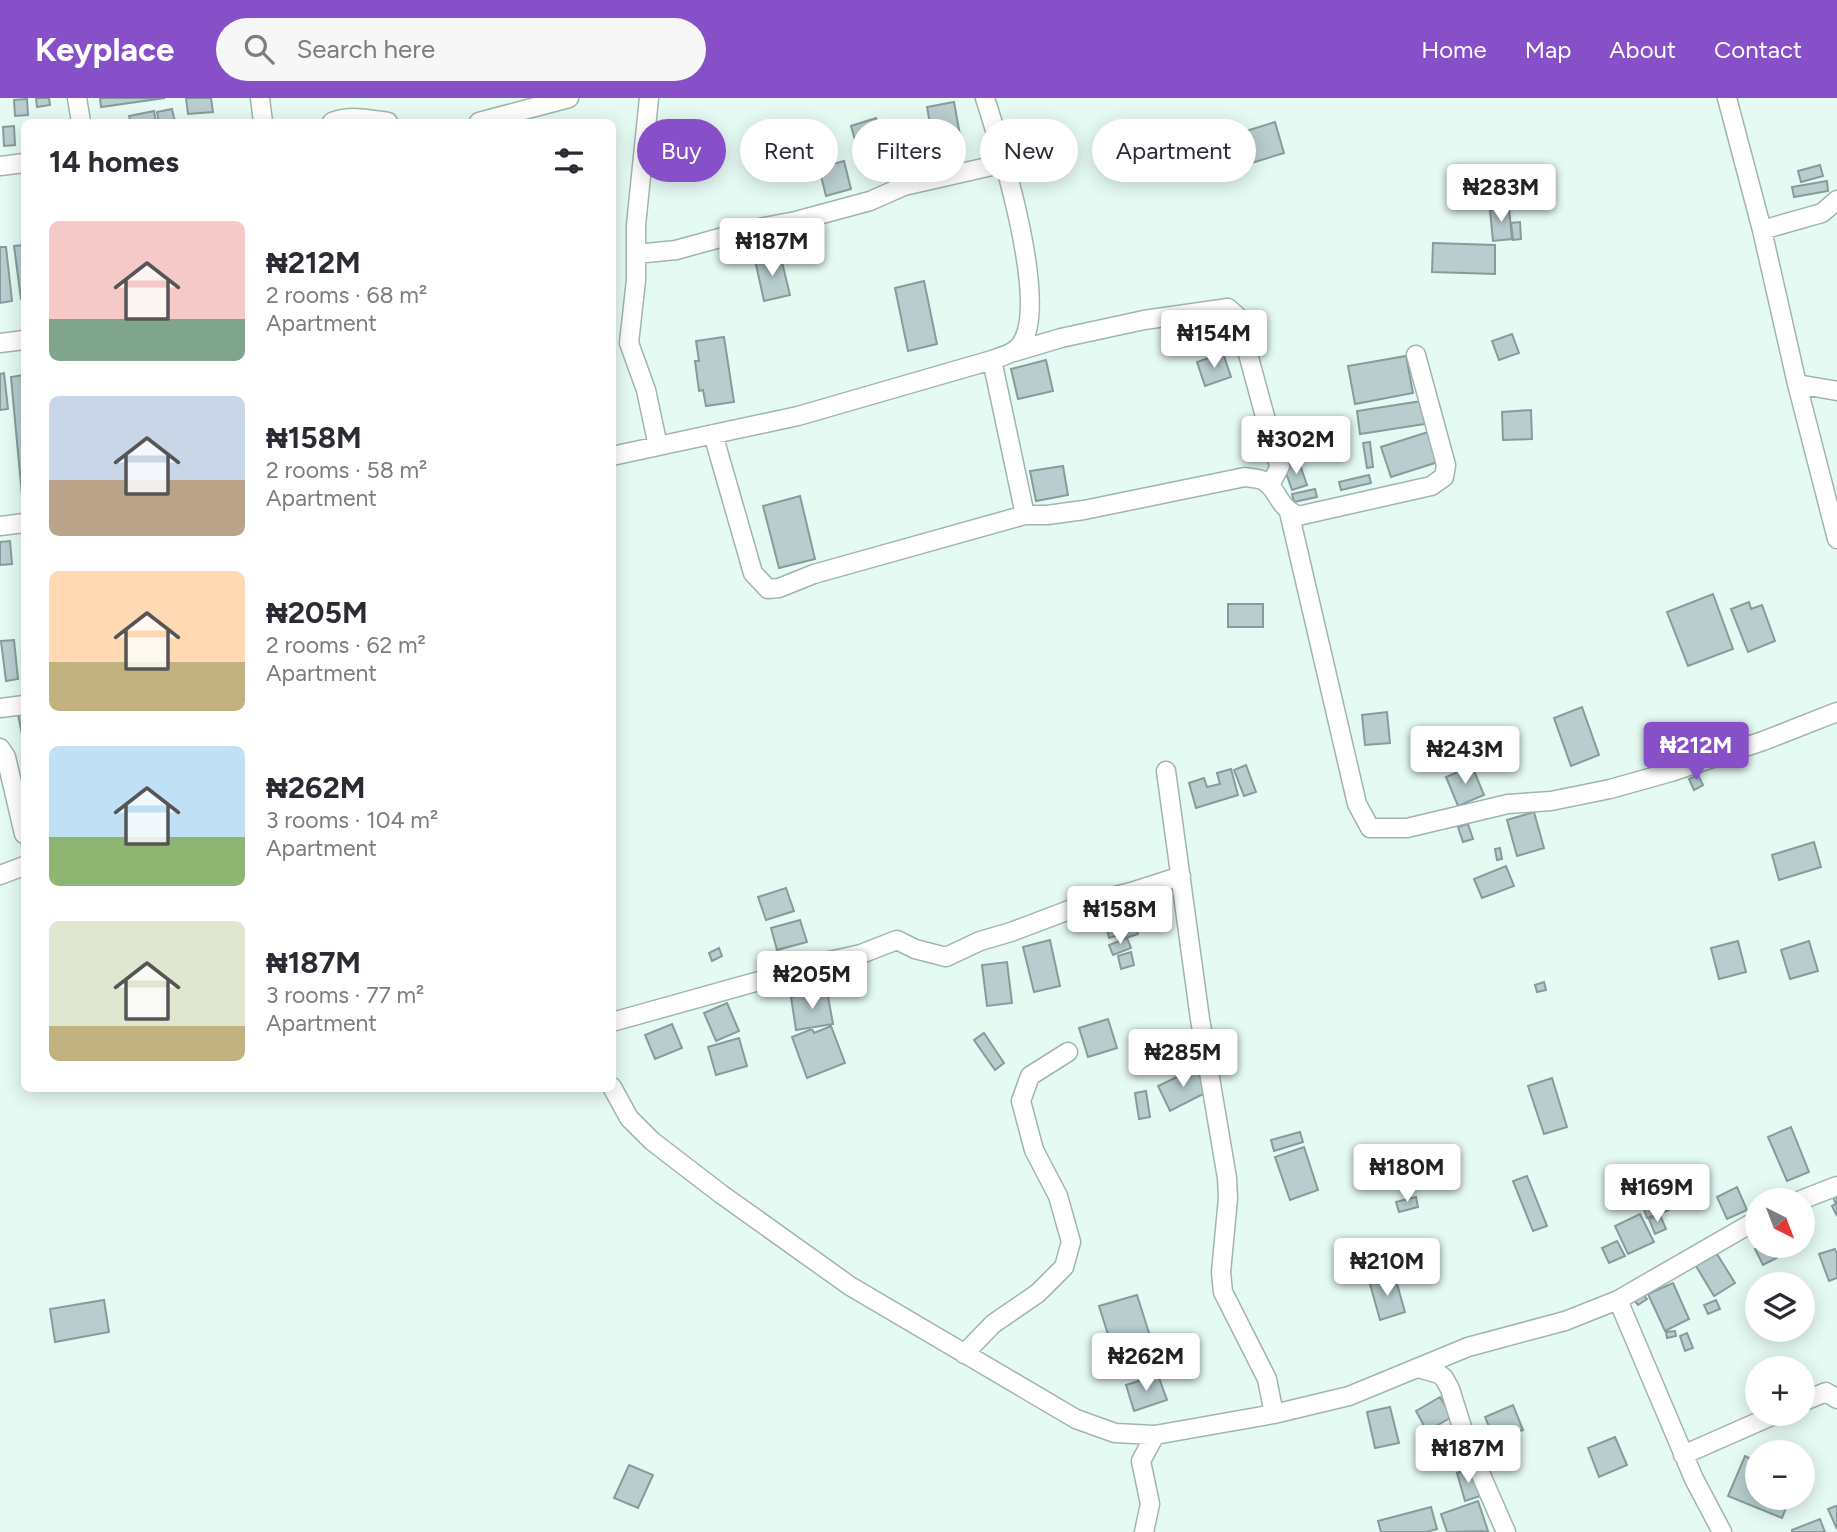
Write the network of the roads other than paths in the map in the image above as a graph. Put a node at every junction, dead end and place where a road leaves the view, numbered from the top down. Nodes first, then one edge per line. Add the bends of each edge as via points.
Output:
1 (77, 98) edge
2 (260, 98) edge
3 (569, 98) edge
4 (649, 98) edge
5 (985, 98) edge
6 (1727, 98) edge
7 (512, 106) edge
8 (80, 119) edge
9 (263, 119) edge
10 (341, 119) edge
11 (371, 119) edge
12 (485, 119) edge
13 (991, 119) edge
14 (21, 163) edge
15 (0, 166) edge
16 (980, 169) edge
17 (1009, 182) edge
18 (1837, 200) edge
19 (1762, 230) junction
20 (636, 254) junction
21 (21, 340) edge
22 (0, 343) edge
23 (1013, 352) junction
24 (1416, 355) dead end
25 (992, 360) junction
26 (1797, 384) junction
27 (1837, 391) edge
28 (713, 434) junction
29 (658, 446) junction
30 (616, 455) edge
31 (1270, 485) junction
32 (1289, 512) junction
33 (1025, 516) junction
34 (21, 523) edge
35 (0, 526) edge
36 (1837, 539) edge
37 (21, 705) edge
38 (0, 708) edge
39 (1837, 712) edge
40 (0, 748) edge
41 (1166, 771) dead end
42 (21, 821) edge
43 (21, 867) edge
44 (0, 875) edge
45 (1181, 876) junction
46 (616, 1021) edge
47 (1068, 1052) dead end
48 (615, 1092) edge
49 (1837, 1186) edge
50 (1815, 1195) edge
51 (1745, 1227) edge
52 (1618, 1300) junction
53 (964, 1354) junction
54 (1418, 1368) junction
55 (1815, 1397) edge
56 (1837, 1399) edge
57 (1274, 1414) junction
58 (1749, 1426) edge
59 (1155, 1435) junction
60 (1684, 1455) junction
61 (1144, 1532) edge
62 (1506, 1532) edge
63 (1722, 1532) edge

1 - 8 street
2 - 9 street
3 - 7 street
4 - 20 street
5 - 13 street
6 - 19 street
7 - 12 street
10 - 11 street
14 - 15 street
16 - 20 street via 904,186 870,201 796,221 676,250
17 - 23 street via 1024,247 1030,317 1022,344
18 - 19 street via 1822,212
19 - 26 street
20 - 29 street via 629,343 646,390
21 - 22 street
23 - 25 street
23 - 31 street via 1144,320 1228,307 1238,317 1280,466
24 - 32 street via 1446,466 1444,477 1430,486 1318,512 1298,516
25 - 28 street via 798,416
25 - 33 street
26 - 27 street
26 - 36 street
28 - 29 street
28 - 33 street via 752,573 768,589
29 - 30 street
31 - 32 street
31 - 33 street via 1245,477 1084,510
32 - 39 street via 1357,804 1370,828 1407,828 1508,804 1610,789 1763,741
34 - 35 street
37 - 38 street
40 - 42 street
41 - 45 street
43 - 44 street
45 - 46 street via 1085,904 946,957 897,940
45 - 57 street via 1227,1178 1223,1292 1267,1379
47 - 53 street via 1030,1076 1020,1101 1034,1150 1058,1196 1071,1242 1065,1268 993,1324
48 - 53 street via 629,1118 652,1141 721,1194 850,1286
49 - 50 street
51 - 52 street
52 - 54 street via 1565,1321 1468,1347
52 - 60 street
53 - 59 street via 1076,1419 1115,1433
54 - 57 street via 1349,1396
54 - 62 street via 1439,1374 1450,1388 1467,1443
55 - 56 street via 1826,1392
57 - 59 street
58 - 60 street
59 - 61 street via 1141,1461 1150,1504
60 - 63 street

